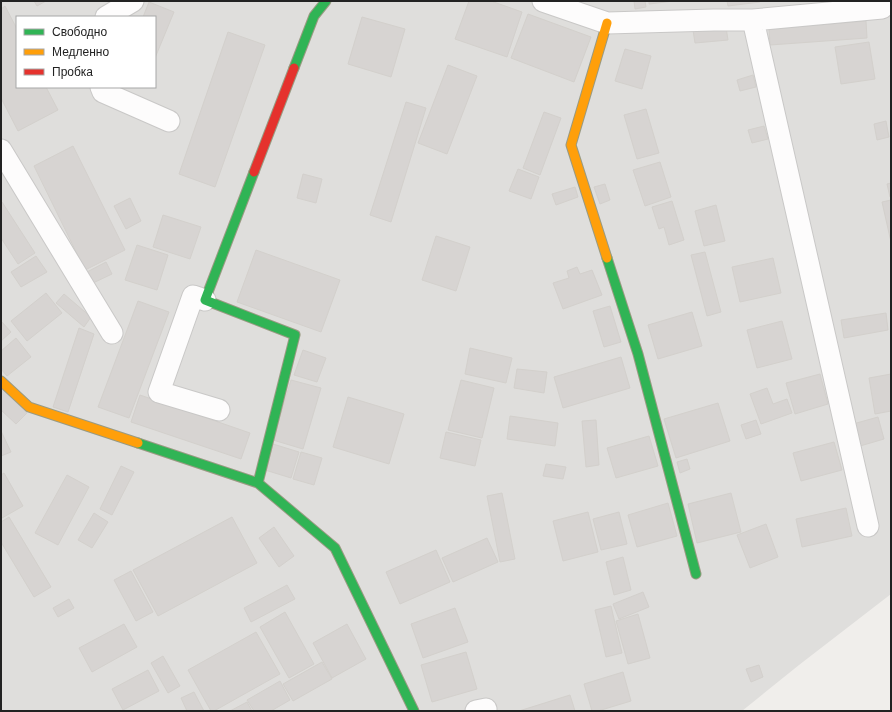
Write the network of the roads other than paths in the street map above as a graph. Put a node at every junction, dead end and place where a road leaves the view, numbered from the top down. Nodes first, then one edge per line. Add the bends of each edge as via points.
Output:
1 (132, 1) edge
2 (326, 1) edge
3 (542, 1) edge
4 (880, 1) edge
5 (713, 10) edge
6 (108, 16) edge
7 (753, 20) junction
8 (607, 23) junction
9 (101, 88) edge
10 (169, 122) dead end
11 (1, 150) edge
12 (205, 300) junction
13 (112, 333) dead end
14 (1, 380) edge
15 (219, 410) dead end
16 (258, 483) junction
17 (868, 526) dead end
18 (696, 574) dead end
19 (414, 711) edge
20 (476, 711) edge
21 (486, 711) edge

1 - 6 street
2 - 12 street via 314,16
3 - 8 street
4 - 7 street via 882,8
5 - 7 street
5 - 8 street
7 - 17 street
8 - 18 street via 571,145 638,354
9 - 10 street via 103,92
11 - 13 street
12 - 15 street via 193,296 159,392
12 - 16 street via 295,335
14 - 16 street via 29,407
16 - 19 street via 335,548
20 - 21 street

